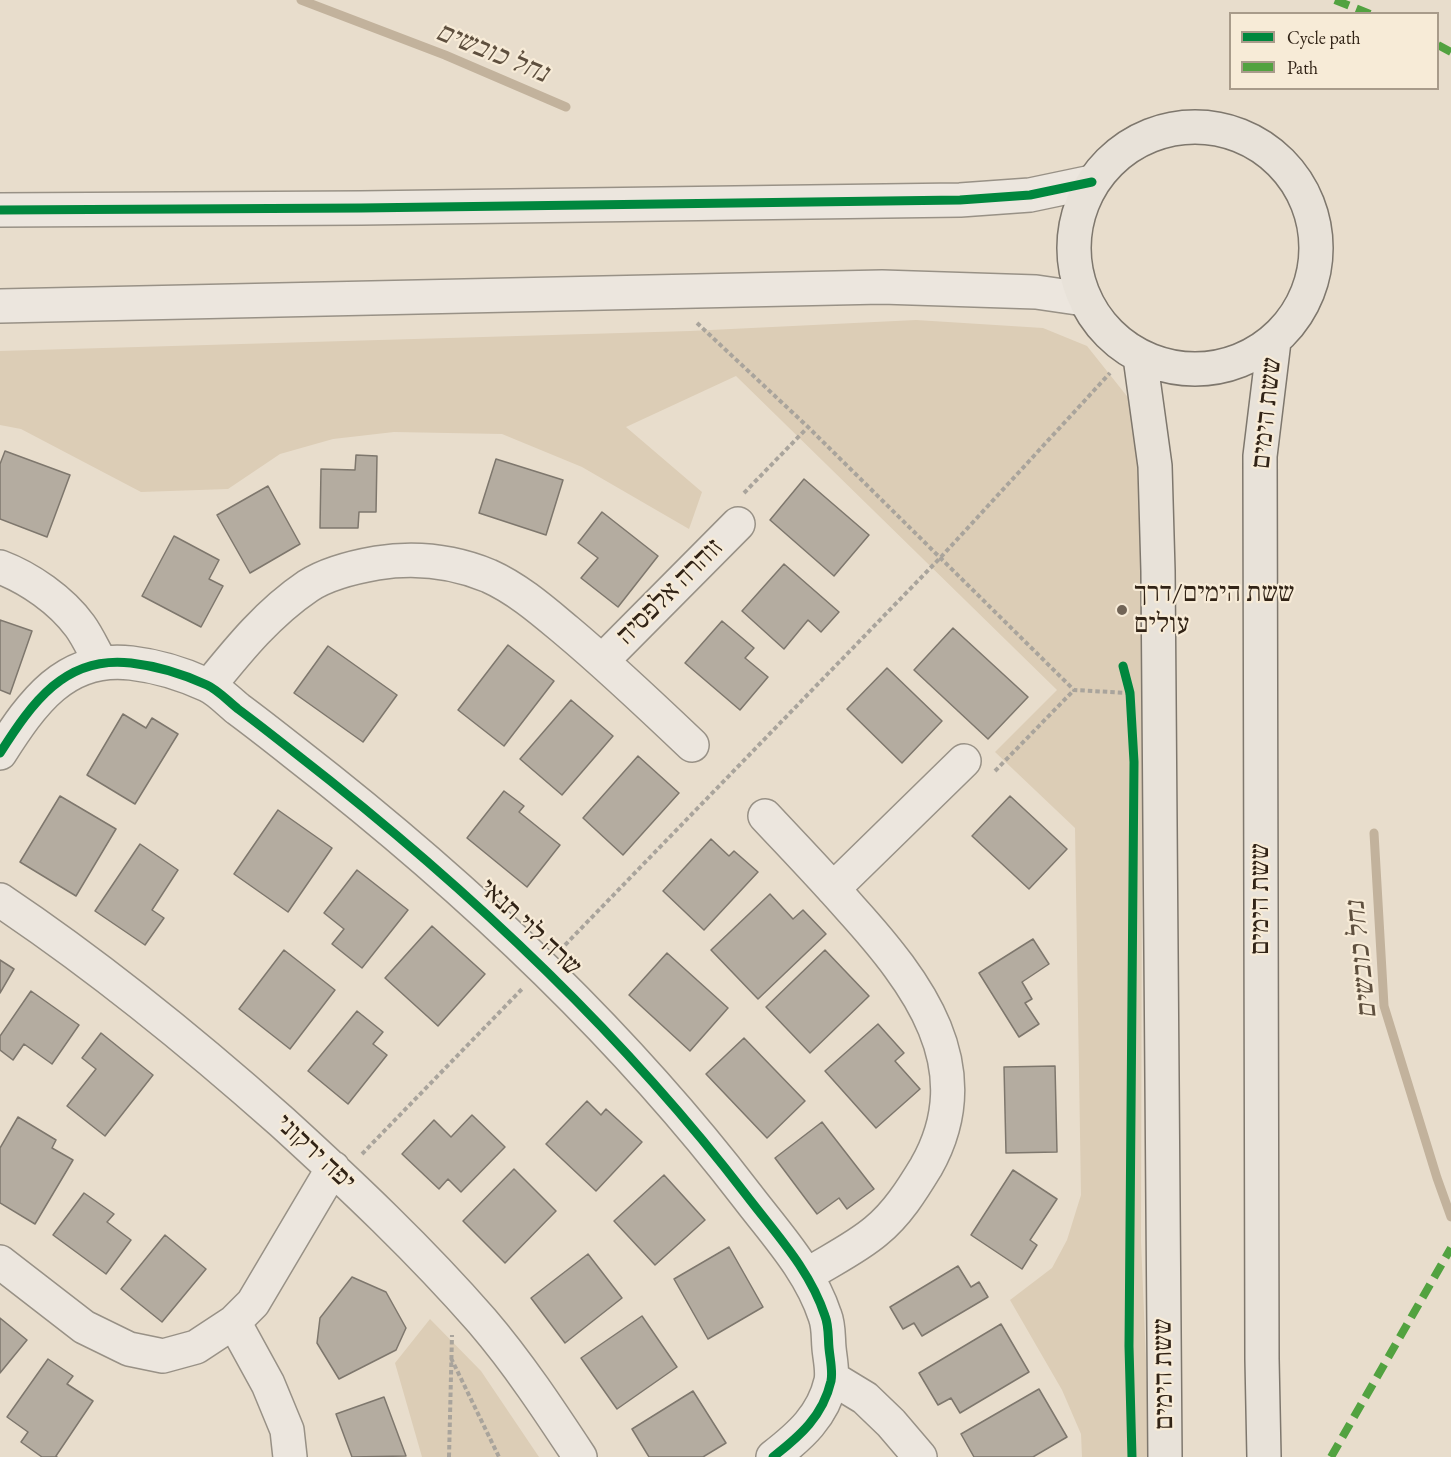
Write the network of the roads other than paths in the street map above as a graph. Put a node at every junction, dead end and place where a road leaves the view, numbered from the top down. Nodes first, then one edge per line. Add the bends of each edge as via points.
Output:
1 (1092, 182) junction
2 (0, 210) edge
3 (1084, 299) junction
4 (0, 306) edge
5 (1274, 341) junction
6 (1135, 354) junction
7 (738, 524) road end
8 (0, 567) edge
9 (602, 661) junction
10 (101, 663) junction
11 (209, 686) junction
12 (692, 745) dead end
13 (0, 753) edge
14 (964, 761) road end
15 (765, 816) dead end
16 (833, 889) junction
17 (0, 900) edge
18 (337, 1172) junction
19 (0, 1262) edge
20 (807, 1275) junction
21 (234, 1322) junction
22 (832, 1378) junction
23 (290, 1457) edge
24 (580, 1457) edge
25 (773, 1457) edge
26 (921, 1457) edge
27 (1165, 1457) edge
28 (1264, 1457) edge

1 - 2 street via 1030,195 960,200
1 - 3 main road via 1076,219 1073,260
1 - 5 main road via 1121,151 1157,132 1198,126 1239,135 1275,156 1301,189 1315,226 1316,266 1303,304
3 - 4 street via 1036,292 882,287
3 - 6 main road via 1107,333
5 - 6 main road via 1244,360 1209,370 1174,368
5 - 28 main road, ששת הימים via 1260,456
6 - 27 main road, ששת הימים via 1155,466 1158,572
7 - 9 street, זוהרה אלפסיה
8 - 10 street via 57,602 80,626
9 - 11 street, זוהרה אלפסיה via 532,602 490,577 447,562 396,560 352,567 310,584 252,634
9 - 12 street, זוהרה אלפסיה
10 - 11 street, שרה לוי תנאי via 163,669
10 - 13 street, שרה לוי תנאי via 72,671 46,690
11 - 20 street, שרה לוי תנאי via 410,847 513,940 615,1041 682,1115
14 - 16 street
15 - 16 street
16 - 20 street via 916,988 935,1027 948,1076 944,1118 932,1155 910,1194 876,1231
17 - 18 street, יפה ירקוני via 66,944 154,1012
18 - 21 street via 253,1303
18 - 24 street, יפה ירקוני via 483,1322 537,1392
19 - 21 street via 84,1327 129,1349 163,1356 196,1347
20 - 22 street, שרה לוי תנאי via 826,1318
21 - 23 street via 268,1384 287,1430
22 - 25 street, שרה לוי תנאי via 820,1409 801,1436
22 - 26 street via 865,1398

